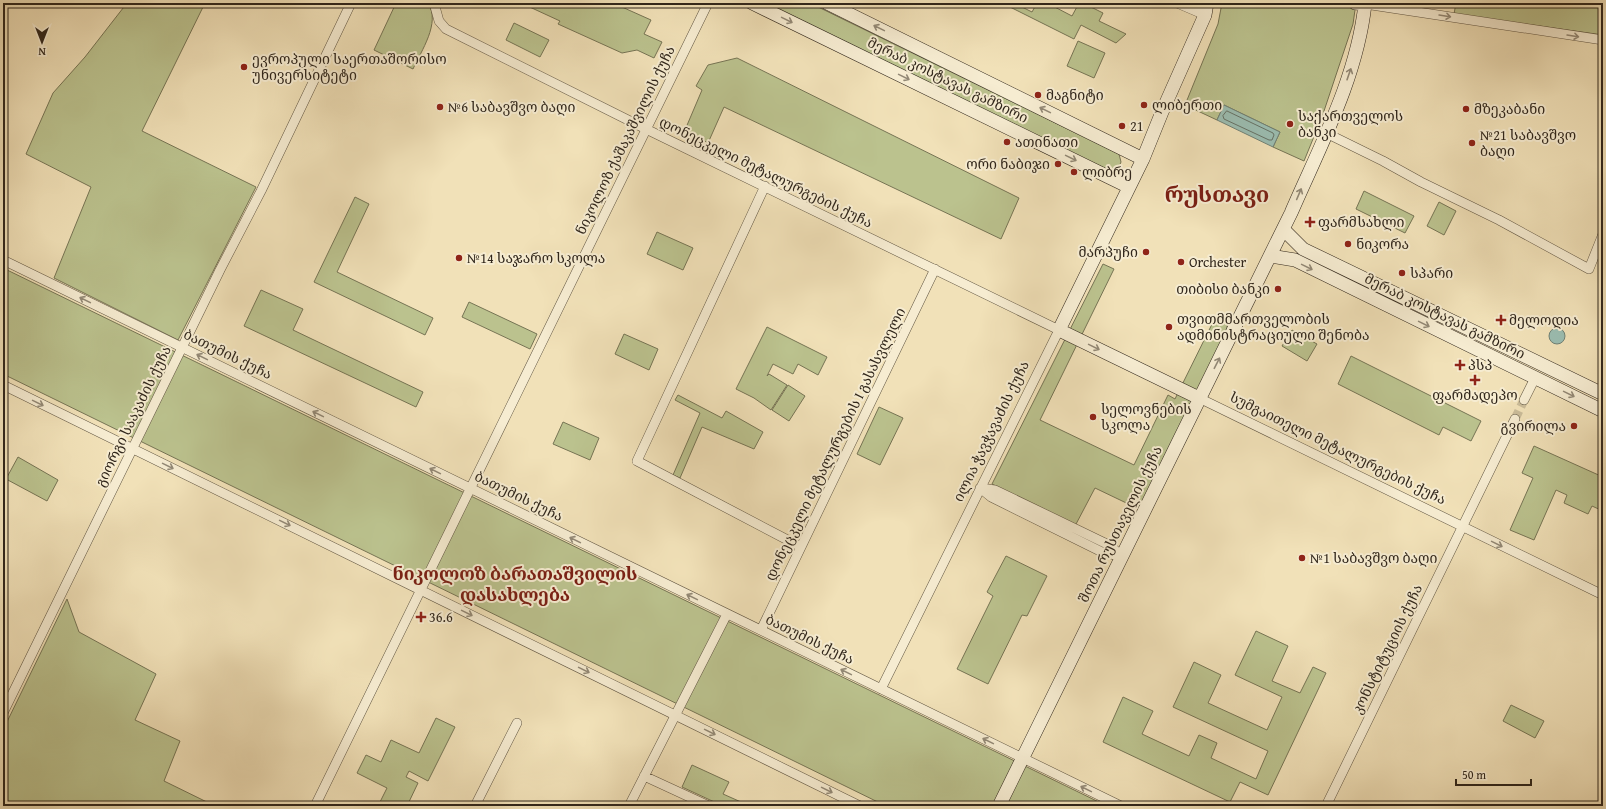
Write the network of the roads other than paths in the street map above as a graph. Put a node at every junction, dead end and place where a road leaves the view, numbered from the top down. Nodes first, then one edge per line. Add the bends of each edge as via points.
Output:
1 (352, 3) edge
2 (434, 3) edge
3 (708, 3) edge
4 (752, 3) edge
5 (828, 3) edge
6 (1177, 3) edge
7 (1362, 3) edge
8 (1206, 9) edge
9 (1603, 40) edge
10 (646, 129) junction
11 (1326, 133) junction
12 (1143, 159) junction
13 (765, 186) junction
14 (1129, 187) junction
15 (1284, 230) junction
16 (1603, 234) edge
17 (1270, 256) junction
18 (3, 260) edge
19 (935, 269) junction
20 (1058, 330) junction
21 (182, 347) junction
22 (1535, 378) junction
23 (3, 386) edge
24 (1603, 394) edge
25 (1199, 398) junction
26 (1524, 400) tunnel mouth
27 (1603, 411) edge
28 (1515, 419) tunnel mouth
29 (133, 449) junction
30 (470, 488) junction
31 (980, 488) junction
32 (1462, 526) junction
33 (801, 547) junction
34 (1122, 556) junction
35 (420, 590) junction
36 (1603, 595) edge
37 (727, 614) junction
38 (761, 630) junction
39 (881, 689) junction
40 (3, 713) edge
41 (675, 715) junction
42 (517, 723) dead end
43 (1023, 758) junction
44 (644, 776) junction
45 (315, 806) edge
46 (475, 806) edge
47 (629, 806) edge
48 (709, 806) edge
49 (860, 806) edge
50 (999, 806) edge
51 (1121, 806) edge
52 (1326, 806) edge

1 - 21 street, გიორგი სააკაძის ქუჩა via 261,192
2 - 10 street, დონეცკელი მეტალურგების ქუჩა via 439,22 446,28
3 - 10 street, ნიკოლოზ ქაშაკაშვილის ქუჩა
4 -> 14 street, მერაბ კოსტავას გამზირი
12 -> 5 street, მერაბ კოსტავას გამზირი
6 - 8 street
7 -> 9 street
11 -> 7 street, შოთა რუსთაველის ქუჩა via 1351,72 1363,24
8 - 12 street, ილია ჭავჭავაძის ქუჩა
10 - 13 street, დონეცკელი მეტალურგების ქუჩა
10 - 30 street, ნიკოლოზ ქაშაკაშვილის ქუჩა
15 -> 11 street, შოთა რუსთაველის ქუჩა
11 - 16 street via 1589,268
12 - 14 street, ილია ჭავჭავაძის ქუჩა
13 - 19 street, დონეცკელი მეტალურგების ქუჩა
13 - 33 street via 637,461
14 - 20 street, ილია ჭავჭავაძის ქუჩა
15 - 17 street, შოთა რუსთაველის ქუჩა
15 - 24 street, მერაბ კოსტავას გამზირი via 1303,249
17 -> 22 street, მერაბ კოსტავას გამზირი via 1295,260
25 -> 17 street, შოთა რუსთაველის ქუჩა
21 -> 18 street, ბათუმის ქუჩა
19 - 20 street, დონეცკელი მეტალურგების ქუჩა
19 - 33 street, დონეცკელი მეტალურგების I გასასვლელი
20 -> 25 street, სუმგაითელი მეტალურგების ქუჩა
20 - 31 street, ილია ჭავჭავაძის ქუჩა
21 - 29 street, გიორგი სააკაძის ქუჩა
30 -> 21 street, ბათუმის ქუჩა
22 - 26 street
22 -> 27 street, მერაბ კოსტავას გამზირი
23 -> 29 street
25 - 32 street, სუმგაითელი მეტალურგების ქუჩა
25 - 34 street, შოთა რუსთაველის ქუჩა
28 - 32 street, კონსტიტუციის ქუჩა
29 -> 35 street
29 - 40 street, გიორგი სააკაძის ქუჩა
30 - 35 street, ნიკოლოზ ქაშაკაშვილის ქუჩა
37 -> 30 street, ბათუმის ქუჩა
31 - 34 street via 991,497 1050,521 1104,553
31 - 39 street, ილია ჭავჭავაძის ქუჩა
32 -> 36 street, სუმგაითელი მეტალურგების ქუჩა
32 - 52 street, კონსტიტუციის ქუჩა
33 - 38 street, დონეცკელი მეტალურგების I გასასვლელი
34 - 43 street, შოთა რუსთაველის ქუჩა
35 -> 41 street
35 - 45 street, ნიკოლოზ ქაშაკაშვილის ქუჩა
37 - 38 street, ბათუმის ქუჩა
37 - 41 street
39 -> 38 street, ბათუმის ქუჩა
43 -> 39 street, ბათუმის ქუჩა
41 - 44 street
41 -> 49 street
42 - 46 street
43 - 50 street, შოთა რუსთაველის ქუჩა
51 -> 43 street, ბათუმის ქუჩა
44 - 47 street
44 - 48 street

